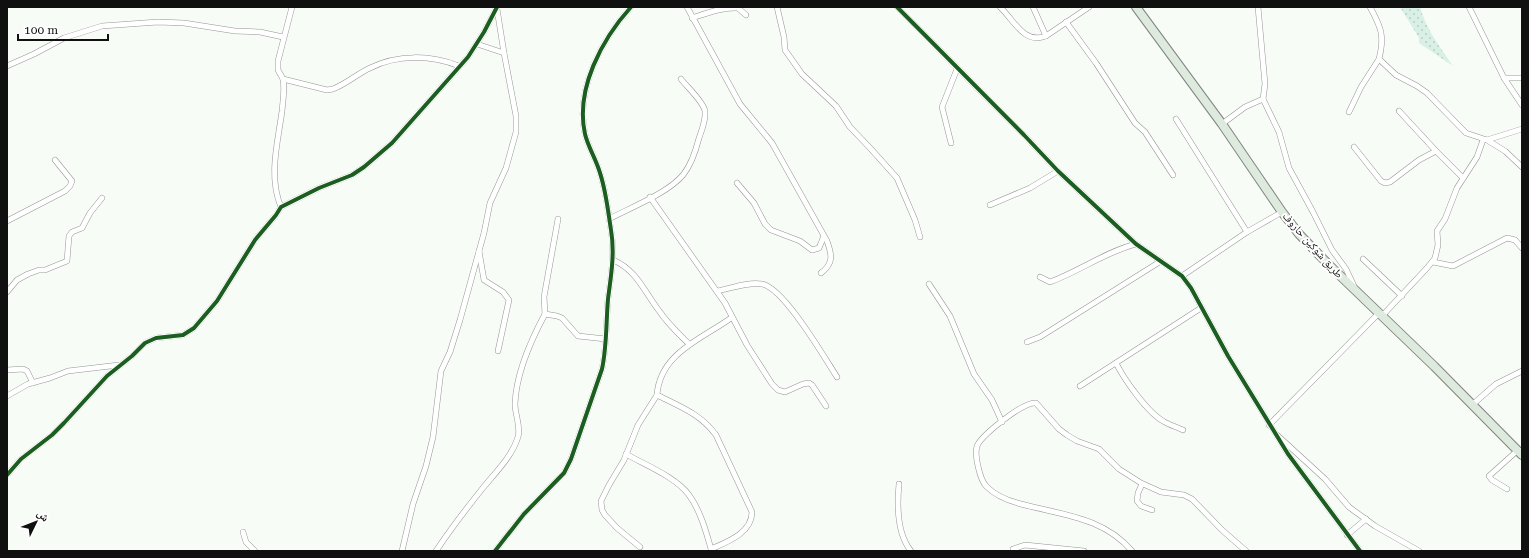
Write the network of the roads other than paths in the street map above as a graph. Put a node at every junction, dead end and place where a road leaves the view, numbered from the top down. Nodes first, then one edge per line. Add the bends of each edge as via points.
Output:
1 (292, 7) edge
2 (631, 7) edge
3 (686, 7) edge
4 (777, 7) edge
5 (897, 7) edge
6 (1000, 7) edge
7 (1033, 7) edge
8 (1089, 7) edge
9 (1136, 7) edge
10 (1258, 7) edge
11 (1370, 7) edge
12 (1468, 7) edge
13 (497, 8) edge
14 (746, 15) dead end
15 (692, 18) junction
16 (1066, 22) junction
17 (1046, 36) junction
18 (283, 37) junction
19 (477, 44) junction
20 (504, 53) junction
21 (1379, 59) junction
22 (7, 66) edge
23 (460, 66) junction
24 (957, 69) junction
25 (1504, 78) junction
26 (1522, 78) edge
27 (283, 79) junction
28 (681, 79) dead end
29 (1263, 99) junction
30 (1522, 105) edge
31 (1399, 111) dead end
32 (1349, 112) dead end
33 (1176, 119) dead end
34 (1222, 124) junction
35 (1522, 130) edge
36 (1485, 140) junction
37 (951, 143) dead end
38 (1354, 147) dead end
39 (1436, 151) junction
40 (55, 160) dead end
41 (1522, 167) edge
42 (1058, 171) junction
43 (1173, 175) dead end
44 (1463, 178) junction
45 (737, 183) dead end
46 (650, 197) junction
47 (102, 198) dead end
48 (990, 205) dead end
49 (281, 207) junction
50 (1282, 212) junction
51 (558, 219) dead end
52 (609, 219) junction
53 (7, 221) edge
54 (1247, 232) junction
55 (824, 236) junction
56 (920, 237) dead end
57 (1136, 244) junction
58 (1522, 248) edge
59 (479, 250) junction
60 (1363, 259) dead end
61 (613, 260) junction
62 (1161, 261) junction
63 (1433, 262) junction
64 (821, 273) dead end
65 (1182, 276) junction
66 (1040, 277) dead end
67 (929, 284) dead end
68 (717, 291) junction
69 (7, 292) edge
70 (1358, 293) junction
71 (1402, 296) junction
72 (1201, 308) junction
73 (545, 314) junction
74 (1380, 315) junction
75 (731, 318) junction
76 (606, 339) junction
77 (1027, 342) dead end
78 (689, 344) junction
79 (498, 351) dead end
80 (1116, 363) junction
81 (120, 365) junction
82 (7, 370) edge
83 (1522, 371) edge
84 (837, 377) dead end
85 (33, 382) junction
86 (1080, 386) dead end
87 (657, 395) junction
88 (7, 396) edge
89 (1472, 405) junction
90 (826, 406) dead end
91 (1002, 422) junction
92 (1269, 425) junction
93 (1183, 430) dead end
94 (1273, 431) junction
95 (1520, 453) edge
96 (626, 454) junction
97 (7, 475) edge
98 (899, 484) dead end
99 (1142, 484) junction
100 (1507, 489) dead end
101 (1152, 510) dead end
102 (1366, 520) junction
103 (243, 532) dead end
104 (1347, 535) junction
105 (640, 547) dead end
106 (712, 550) edge
107 (1012, 550) edge
108 (255, 551) edge
109 (402, 551) edge
110 (436, 551) edge
111 (495, 551) edge
112 (911, 551) edge
113 (1084, 551) edge
114 (1132, 551) edge
115 (1246, 551) edge
116 (1360, 551) edge
117 (1419, 551) edge

1 - 18 street
2 - 52 street via 597,55 586,84 582,115 585,134 600,174
3 - 15 street
4 - 56 street via 785,50 802,74 836,106 850,127 897,178
5 - 24 street
6 - 17 street via 1025,35 1041,39
7 - 17 street
8 - 16 street
9 - 34 main road, طريق شوكين حاروف
10 - 29 street via 1265,84
11 - 21 street via 1382,35
12 - 25 street
13 - 19 street
13 - 20 street
14 - 15 street via 738,8 734,8 715,10
15 - 55 street via 740,104 772,143
16 - 17 street
16 - 43 street
18 - 22 street via 184,22 113,24 70,35
18 - 27 street via 278,70
19 - 20 street
19 - 23 street
20 - 59 street via 516,116 516,132 506,168 490,202
21 - 32 street
21 - 36 street via 1396,75 1427,93 1466,133
23 - 27 street via 424,58 397,59 372,67 327,90
23 - 49 street via 392,143 364,167
24 - 37 street via 942,106
24 - 42 street
25 - 26 street
25 - 30 street
27 - 49 street via 284,95 274,164 276,193
28 - 46 street via 703,107 704,123 684,174
29 - 34 street via 1245,107
29 - 70 street via 1279,132 1289,168
31 - 39 street
33 - 54 street
34 - 50 main road, طريق شوكين حاروف
35 - 36 street
36 - 41 street via 1498,146
36 - 44 street
38 - 39 street via 1385,183
39 - 44 street
40 - 53 street via 70,177 70,186
42 - 48 street via 1030,188
42 - 57 street
44 - 63 street via 1437,231 1437,251
45 - 55 street via 754,203 765,224 772,230 800,241 812,250 819,248
46 - 52 street
46 - 68 street
47 - 69 street via 82,228 69,236 67,261 28,274 17,280
49 - 81 street via 255,240 218,301 194,328 183,335 156,338 145,343
50 - 54 street
50 - 70 main road, طريق شوكين حاروف via 1299,234
51 - 73 street via 544,297
52 - 61 street
54 - 65 street
55 - 64 street via 831,258 828,268
57 - 62 street
57 - 66 street via 1106,254 1050,282
58 - 63 street via 1515,240 1507,238 1453,266
59 - 79 street via 484,280 503,292 509,300
59 - 109 street via 450,352 442,371 434,437 413,504
60 - 71 street
61 - 76 street
61 - 78 street via 635,275 661,314
62 - 65 street
62 - 77 street via 1040,337
63 - 71 street
65 - 72 street
67 - 91 street via 950,316 974,374 992,400
68 - 75 street
68 - 84 street via 749,283 770,287 786,302
70 - 74 main road, طريق شوكين حاروف
71 - 74 street
72 - 80 street
72 - 92 street
73 - 76 street via 562,318 578,336
73 - 110 street via 530,346 516,390 515,405 520,430 515,444
74 - 89 main road, طريق شوكين حاروف
74 - 92 street
75 - 78 street
75 - 90 street via 778,390 784,392 809,383
76 - 111 street via 600,380 564,473 524,514
78 - 87 street via 666,367
80 - 86 street
80 - 93 street via 1125,380 1152,412 1162,421
81 - 85 street via 68,371
81 - 97 street via 52,435 21,459
82 - 85 street via 24,369
83 - 89 street via 1496,384
85 - 88 street
87 - 96 street via 638,425
87 - 106 street via 686,409 709,426 716,435 752,512 752,520 743,531
89 - 95 main road, طريق شوكين حاروف
91 - 99 street via 1028,404 1036,403 1059,429 1077,441 1099,449 1119,469
91 - 114 street via 988,432 976,449 982,478 988,488 1018,503 1087,520 1113,533
92 - 94 street
94 - 102 street via 1325,479 1349,507
94 - 104 street
95 - 100 street via 1489,476
96 - 105 street via 601,501 601,506 605,515 617,528
96 - 106 street via 682,487 701,519
98 - 112 street via 902,531
99 - 101 street via 1137,501 1141,506
99 - 115 street via 1161,492 1184,495 1192,499
102 - 104 street
102 - 117 street
103 - 108 street via 246,542
104 - 116 street
107 - 113 street via 1025,544

